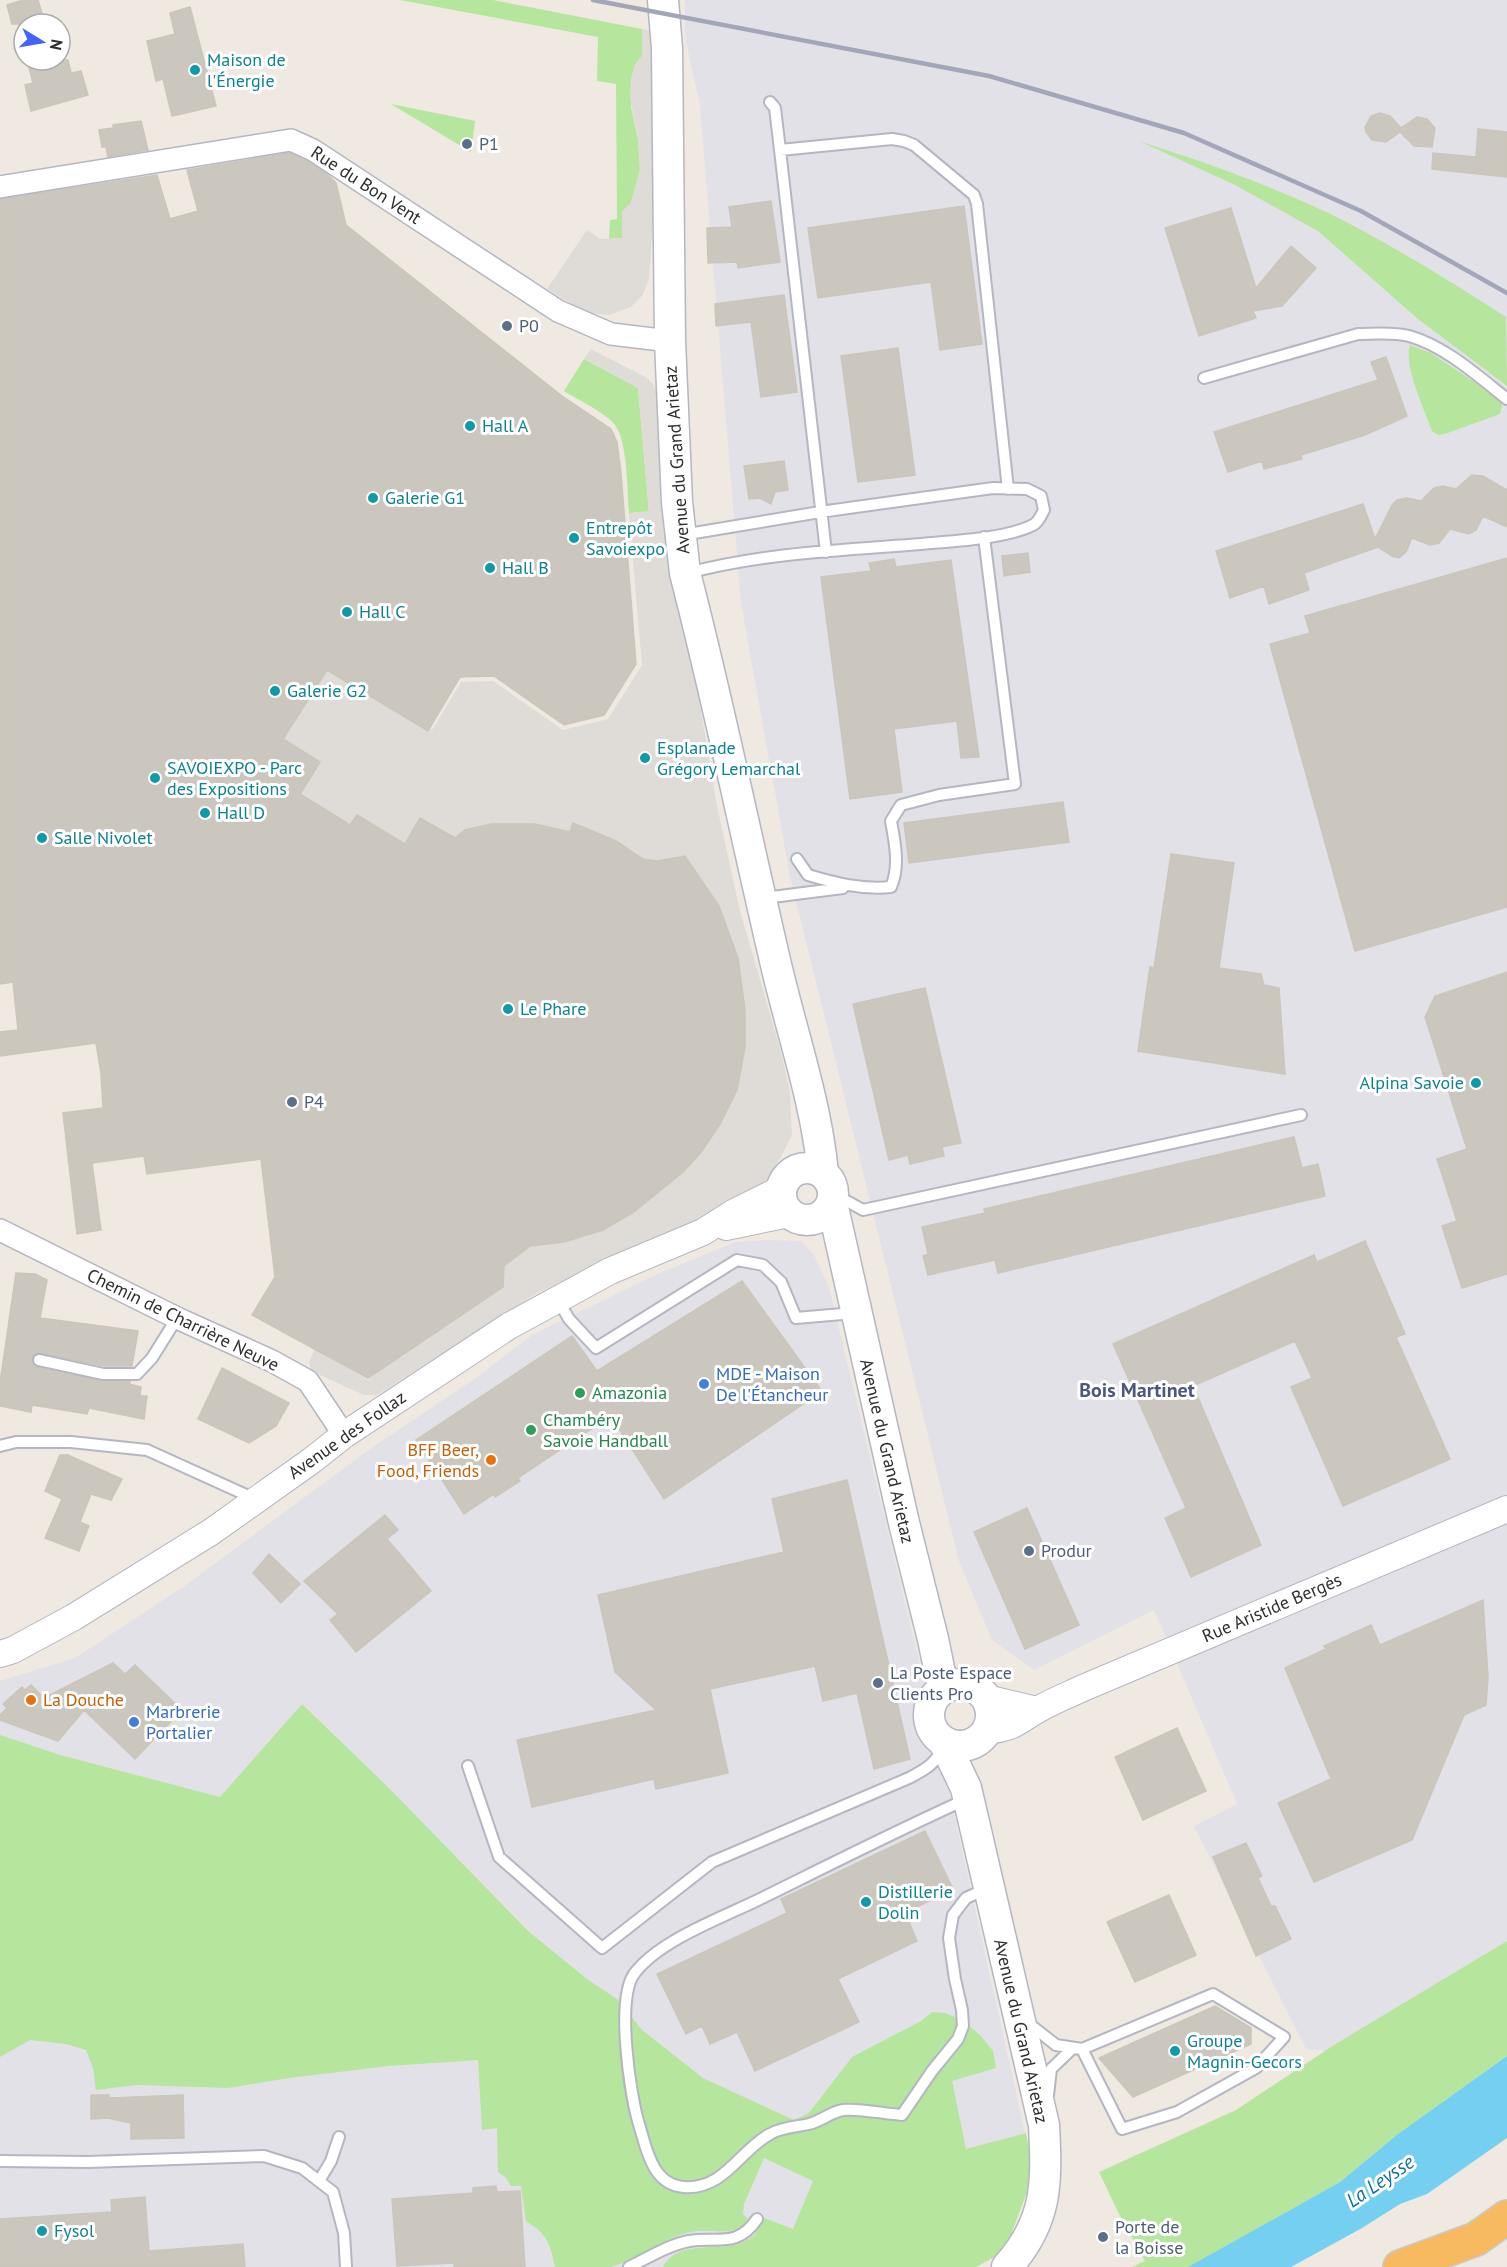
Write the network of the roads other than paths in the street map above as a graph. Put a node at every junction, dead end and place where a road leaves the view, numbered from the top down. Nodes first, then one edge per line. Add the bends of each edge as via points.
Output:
1 (663, 0) edge
2 (770, 102) dead end
3 (780, 150) junction
4 (0, 187) edge
5 (670, 341) junction
6 (1204, 378) dead end
7 (1507, 399) edge
8 (1008, 489) junction
9 (820, 512) junction
10 (680, 536) junction
11 (984, 537) junction
12 (826, 552) junction
13 (685, 573) junction
14 (797, 859) dead end
15 (855, 886) junction
16 (760, 899) junction
17 (1301, 1115) dead end
18 (808, 1195) junction
19 (0, 1230) edge
20 (557, 1298) junction
21 (855, 1313) junction
22 (177, 1318) junction
23 (39, 1360) dead end
24 (344, 1435) junction
25 (0, 1446) edge
26 (256, 1500) junction
27 (1507, 1509) edge
28 (0, 1654) edge
29 (965, 1690) junction
30 (1037, 1710) junction
31 (980, 1737) junction
32 (944, 1742) junction
33 (468, 1767) dead end
34 (967, 1793) junction
35 (989, 1888) junction
36 (1016, 2010) junction
37 (1077, 2048) junction
38 (1044, 2125) junction
39 (339, 2137) dead end
40 (0, 2162) edge
41 (319, 2181) junction
42 (1507, 2217) edge
43 (757, 2219) dead end
44 (1476, 2239) junction
45 (636, 2266) edge
46 (346, 2267) edge
47 (1007, 2267) edge
48 (1400, 2267) edge
49 (1437, 2267) edge

1 - 5 main road, Avenue du Grand Arietaz via 667,48
2 - 3 lane via 775,108
3 - 8 lane via 904,141 974,195
3 - 9 lane
4 - 5 street, Rue du Bon Vent via 291,140 313,150 558,311 611,334
5 - 10 main road, Avenue du Grand Arietaz
6 - 7 lane via 1358,334 1382,334 1409,336 1442,351
8 - 9 lane
8 - 11 lane via 1027,489 1041,496 1044,510 1036,524
9 - 10 lane
9 - 12 lane
10 - 13 main road, Avenue du Grand Arietaz
11 - 12 lane
11 - 15 lane via 1015,784 939,795 901,806 891,821 897,875 891,887
12 - 13 lane
13 - 16 main road, Avenue du Grand Arietaz
14 - 15 lane via 808,875
15 - 16 lane
16 - 18 main road, Avenue du Grand Arietaz via 812,1101
17 - 18 lane via 863,1210
18 - 20 street, Avenue des Follaz via 733,1213 703,1232
18 - 21 main road, Avenue du Grand Arietaz via 829,1252 844,1262
19 - 22 street, Chemin de Charrière Neuve
20 - 21 lane via 569,1319 596,1348 737,1260 763,1265 781,1282 796,1318
20 - 24 street, Avenue des Follaz via 458,1358
21 - 29 main road, Avenue du Grand Arietaz via 933,1639
22 - 23 lane via 137,1374 103,1374
22 - 24 street, Chemin de Charrière Neuve via 308,1381
24 - 26 street, Avenue des Follaz
25 - 26 lane via 16,1442 71,1442 147,1450
26 - 28 street, Avenue des Follaz via 74,1617
27 - 30 street, Rue Aristide Bergès
29 - 30 street
29 - 31 main road via 990,1707 991,1717
29 - 32 main road via 935,1696 930,1705 930,1726
30 - 31 street, Rue Aristide Bergès via 1021,1722
31 - 32 main road via 965,1746
31 - 34 main road, Avenue du Grand Arietaz
32 - 33 lane via 928,1768 712,1862 602,1948 499,1857
32 - 34 main road, Avenue du Grand Arietaz
34 - 35 main road, Avenue du Grand Arietaz
34 - 35 lane via 669,1944 633,1975 624,2022 635,2109 651,2163 659,2176 683,2187 700,2186 728,2172 759,2141 780,2129 843,2110 902,2115 958,2039 963,2026 949,1938 953,1915 966,1898
35 - 36 main road, Avenue du Grand Arietaz
36 - 37 lane via 1056,2045
36 - 38 main road, Avenue du Grand Arietaz
37 - 37 lane via 1213,1994 1284,2037 1246,2074 1177,2112 1122,2129
37 - 38 lane via 1051,2069
38 - 47 main road, Avenue du Grand Arietaz via 1044,2193 1034,2229
39 - 41 lane
40 - 41 lane via 264,2156 302,2168
41 - 46 lane via 333,2192 344,2233
42 - 44 highway
43 - 45 lane via 752,2227 731,2239 691,2241
44 - 48 highway
44 - 49 highway

